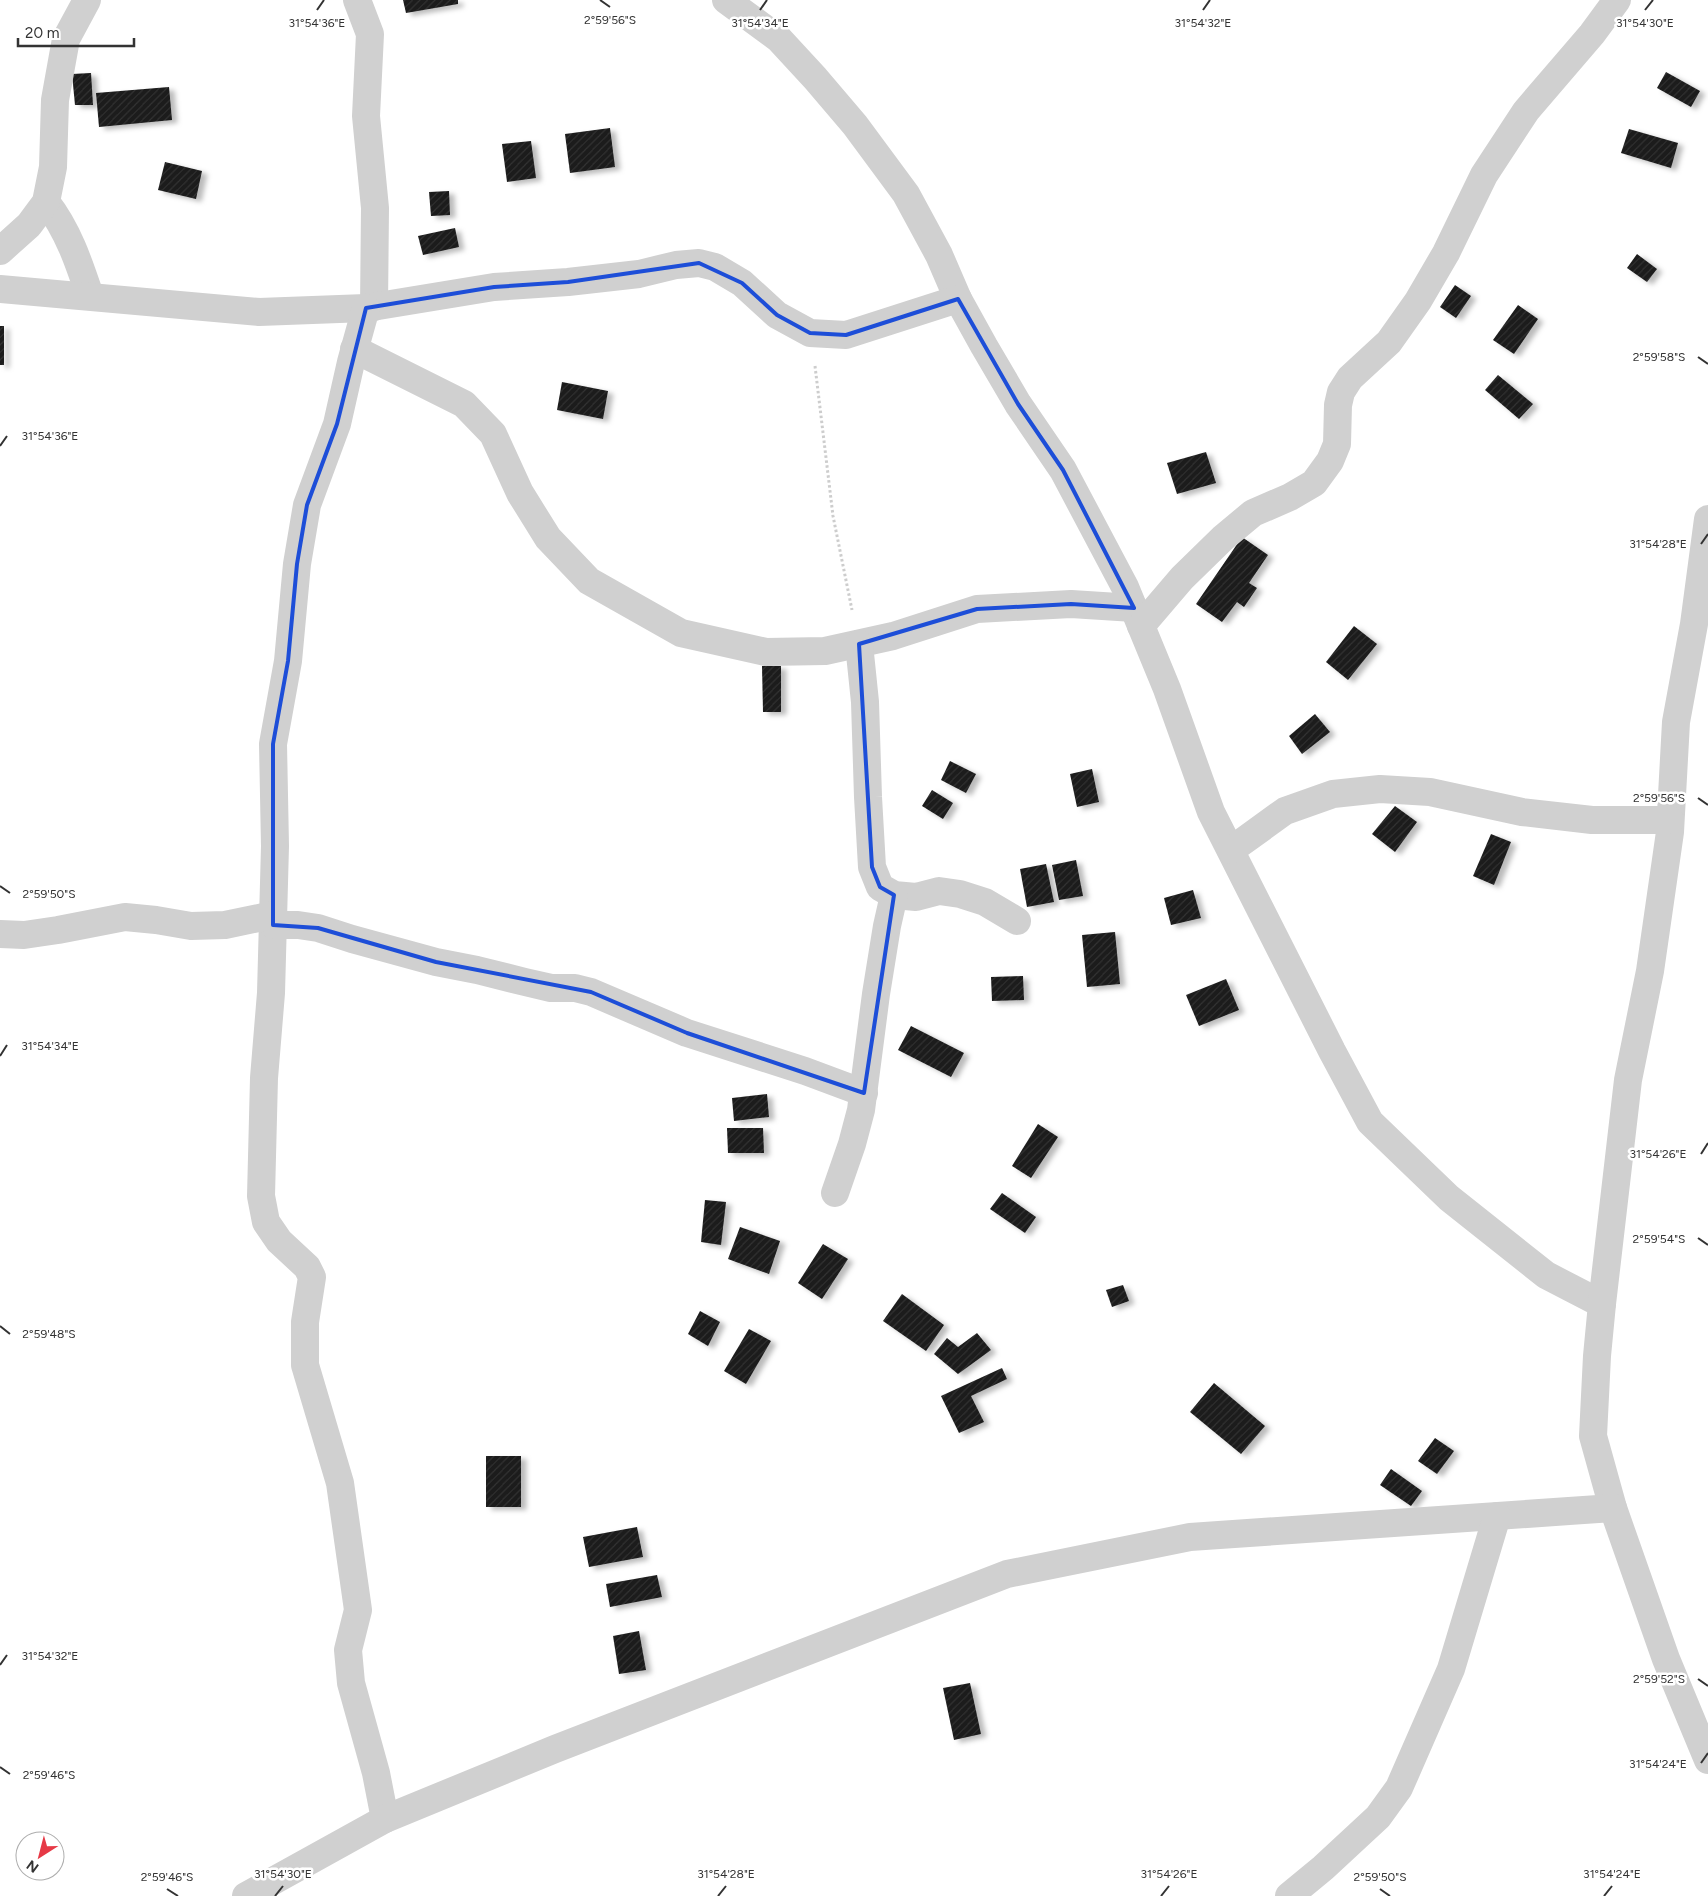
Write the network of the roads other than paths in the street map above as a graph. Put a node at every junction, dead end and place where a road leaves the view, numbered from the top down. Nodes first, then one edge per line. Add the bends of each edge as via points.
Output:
1 (87, 0) edge
2 (357, 0) edge
3 (726, 0) edge
4 (1616, 1) edge
5 (46, 202) junction
6 (0, 251) edge
7 (0, 289) edge
8 (90, 296) junction
9 (958, 299) junction
10 (370, 307) junction
11 (354, 349) junction
12 (1708, 519) edge
13 (1138, 617) junction
14 (859, 644) junction
15 (1670, 820) junction
16 (1230, 850) junction
17 (894, 896) junction
18 (273, 920) junction
19 (1017, 922) dead end
20 (0, 934) edge
21 (864, 1093) junction
22 (835, 1193) dead end
23 (1602, 1304) junction
24 (1613, 1508) junction
25 (1497, 1516) junction
26 (1708, 1760) edge
27 (385, 1819) junction
28 (246, 1896) edge
29 (1289, 1896) edge

1 - 5 street via 66,39 55,100 53,167
2 - 10 street via 370,34 366,116 376,208
3 - 9 street via 779,39 855,125 906,194 939,255
4 - 13 street via 1521,119 1484,175 1446,254 1418,301 1389,342 1350,378 1341,392 1338,444 1314,483 1253,513
5 - 6 street via 30,225
5 - 8 street via 59,219
7 - 8 street
8 - 10 street via 259,312
9 - 10 street via 846,335 810,334 777,315 742,283 715,267 699,263 639,274 494,287
9 - 13 street via 1018,404 1063,470
10 - 11 street
11 - 14 street via 464,404 493,434 520,493 548,538 589,581 681,633 766,652 825,651
11 - 18 street via 336,424 307,505 297,564 288,661 273,744
12 - 15 street via 1694,624 1676,722
13 - 14 street via 1071,604 977,609
13 - 16 street via 1210,812
14 - 17 street via 865,702 872,867 880,887
15 - 16 street via 1592,820 1522,812 1430,792 1380,788 1334,794 1285,811
15 - 23 street via 1650,971 1628,1080
16 - 23 street via 1370,1122 1449,1198 1538,1269
17 - 19 street via 916,897 939,891 960,894 986,902
17 - 21 street via 876,994
18 - 20 street via 191,926 125,917 24,935
18 - 21 street via 318,928 436,962 551,988 591,992 687,1033
18 - 27 street via 261,1196 266,1222 279,1241 307,1267 312,1277 305,1322 305,1365 340,1483 358,1610 348,1650 351,1683
21 - 22 street via 852,1144
23 - 24 street via 1593,1436
24 - 25 street
24 - 26 street via 1666,1659
25 - 27 street via 1190,1537 1007,1574
25 - 29 street via 1451,1669 1399,1788 1378,1817
27 - 28 street

